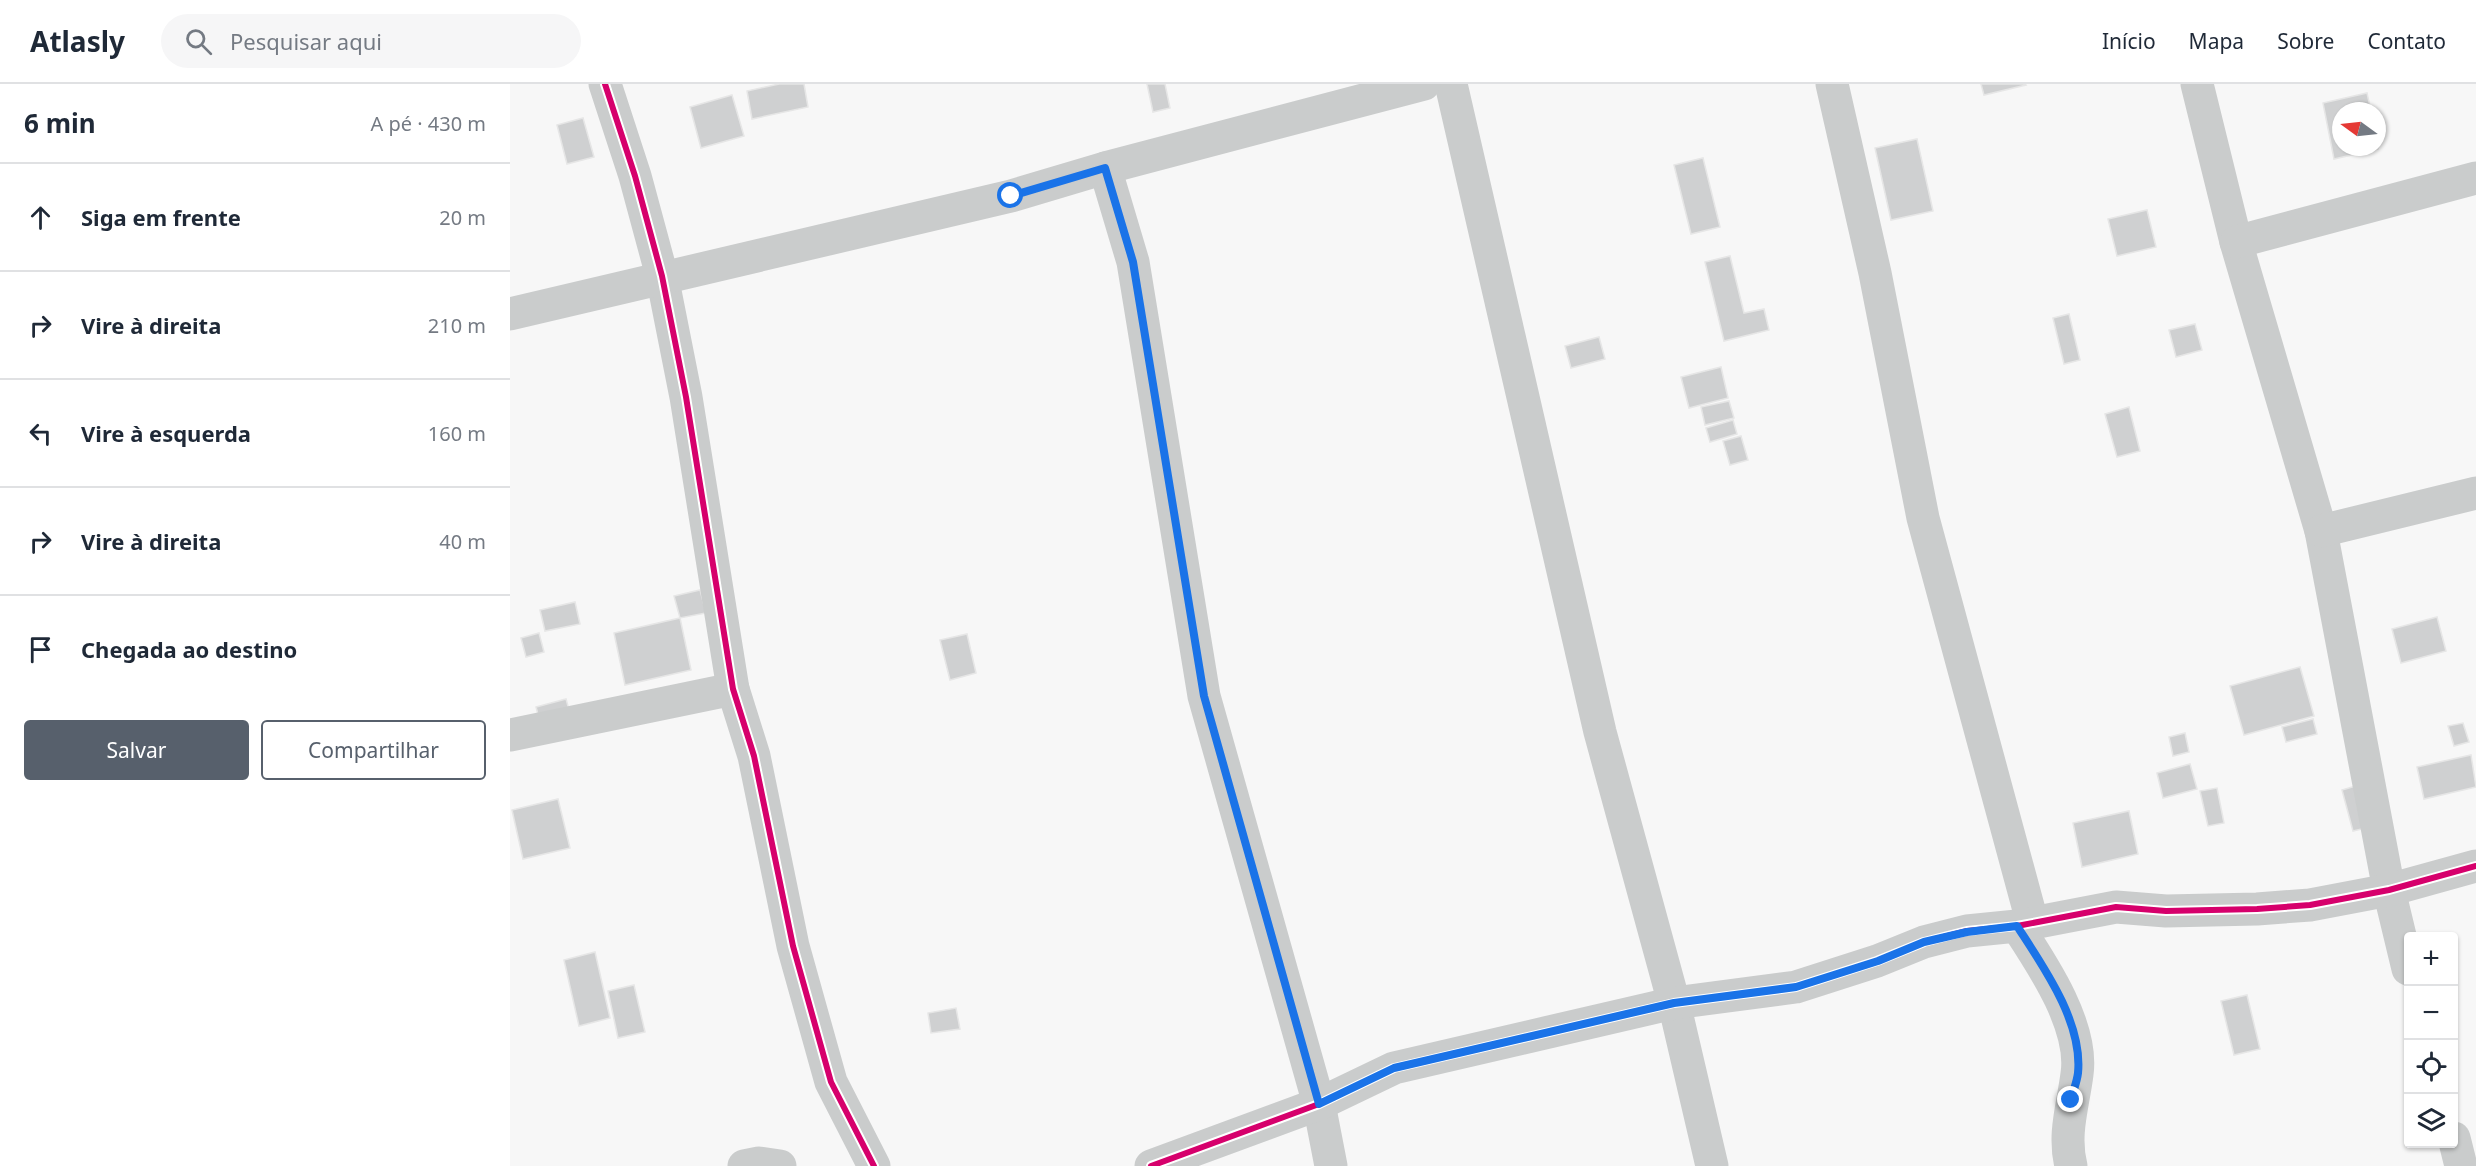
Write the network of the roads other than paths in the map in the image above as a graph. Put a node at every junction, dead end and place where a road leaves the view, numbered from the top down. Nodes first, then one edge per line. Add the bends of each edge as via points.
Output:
1 (605, 84) edge
2 (1424, 84) edge
3 (1451, 84) edge
4 (1832, 84) edge
5 (2197, 84) edge
6 (1105, 168) junction
7 (2476, 178) edge
8 (2236, 242) junction
9 (662, 276) junction
10 (510, 314) edge
11 (2476, 493) edge
12 (2321, 531) junction
13 (733, 689) junction
14 (510, 735) edge
15 (2476, 866) edge
16 (2389, 890) junction
17 (2024, 923) junction
18 (2404, 949) edge
19 (1674, 1003) junction
20 (1319, 1104) junction
21 (2456, 1148) edge
22 (744, 1166) edge
23 (780, 1166) edge
24 (874, 1166) edge
25 (1152, 1166) edge
26 (1331, 1166) edge
27 (1712, 1166) edge
28 (2071, 1166) edge
29 (2461, 1166) edge

1 - 9 street
2 - 6 street
3 - 19 street via 1600,732
4 - 17 street via 1875,273 1923,518
5 - 8 street
6 - 9 street via 1011,196
6 - 20 street via 1133,262 1204,696
7 - 8 street
8 - 12 street
9 - 10 street
9 - 13 street via 686,397
11 - 12 street
12 - 16 street
13 - 14 street
13 - 24 street via 754,756 793,946 831,1083
15 - 16 street
16 - 17 street via 2310,905 2166,911 2116,907
16 - 18 street
17 - 19 street via 1924,942 1796,987
17 - 28 street via 2051,977 2075,1044 2078,1072 2067,1128
19 - 20 street via 1394,1068
19 - 27 street
20 - 25 street
20 - 26 street
21 - 29 street
22 - 23 street

